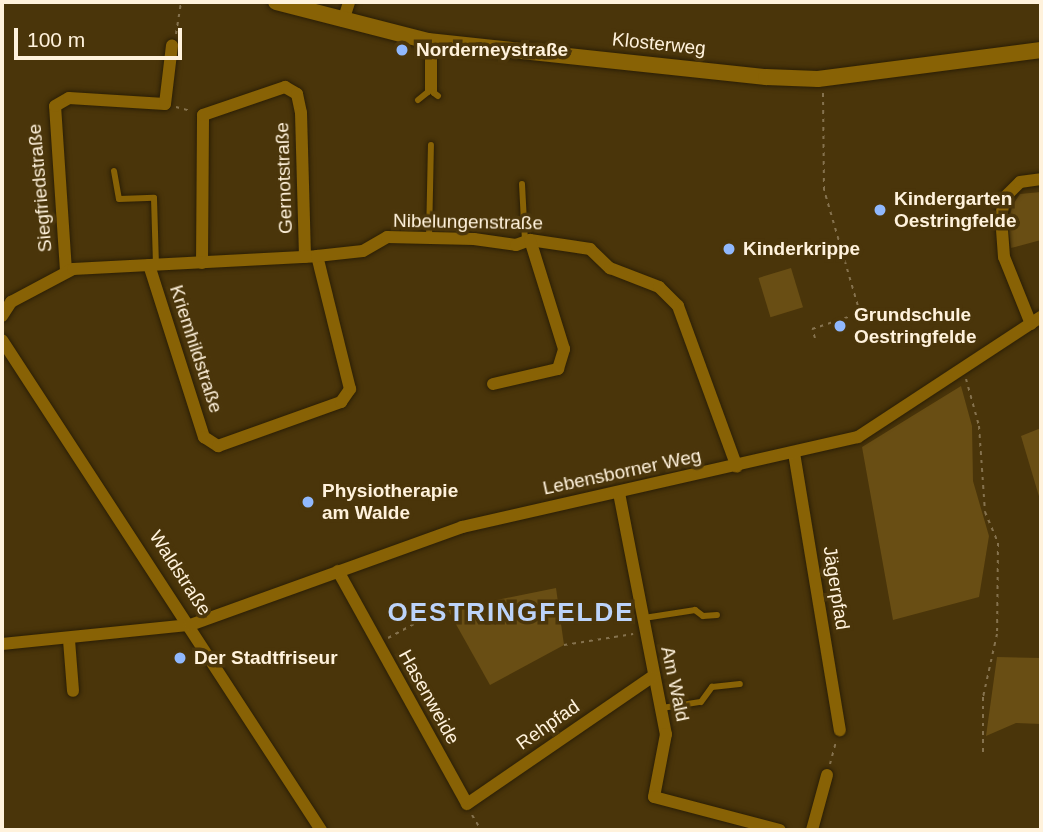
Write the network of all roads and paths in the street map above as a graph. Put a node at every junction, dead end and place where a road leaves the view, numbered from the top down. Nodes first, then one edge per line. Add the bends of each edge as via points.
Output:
1 (181, 2) edge
2 (276, 2) edge
3 (349, 2) edge
4 (343, 21) junction
5 (431, 42) junction
6 (172, 45) joint
7 (1041, 50) edge
8 (818, 79) junction
9 (438, 96) dead end
10 (418, 100) dead end
11 (165, 104) junction
12 (203, 115) junction
13 (431, 145) dead end
14 (114, 171) dead end
15 (1041, 179) edge
16 (522, 184) dead end
17 (429, 238) junction
18 (528, 241) junction
19 (311, 256) junction
20 (202, 263) junction
21 (152, 265) junction
22 (66, 271) junction
23 (2, 316) edge
24 (1036, 321) edge
25 (815, 338) dead end
26 (2, 340) edge
27 (963, 368) junction
28 (493, 384) dead end
29 (794, 453) junction
30 (737, 467) junction
31 (619, 493) junction
32 (338, 571) junction
33 (448, 610) dead end
34 (717, 615) dead end
35 (190, 625) junction
36 (643, 625) junction
37 (69, 640) junction
38 (2, 643) edge
39 (378, 644) junction
40 (564, 645) dead end
41 (652, 677) junction
42 (740, 684) dead end
43 (73, 691) dead end
44 (660, 708) junction
45 (840, 730) joint
46 (983, 753) dead end
47 (827, 775) joint
48 (467, 804) junction
49 (321, 830) edge
50 (481, 830) edge
51 (780, 830) edge
52 (812, 830) edge

1 - 6 path
2 - 4 street, Klosterweg
3 - 4 street
4 - 5 street, Klosterweg
5 - 8 street, Klosterweg
5 - 9 lane via 434,93
5 - 10 lane via 428,92
6 - 11 street
7 - 8 street, Klosterweg
8 - 25 path via 823,91 824,190 860,313 812,329
11 - 12 path
11 - 22 street, Siegfriedstraße via 69,97 55,106
12 - 19 street, Gernotstraße via 285,87 297,94
12 - 20 street
13 - 17 lane
14 - 21 lane via 119,199 154,198
15 - 24 street via 1020,182 1006,197 1001,216 1004,257
16 - 18 lane
17 - 18 street, Nibelungenstraße via 516,245
17 - 19 street, Nibelungenstraße via 387,237 363,251
18 - 28 street via 564,349 558,369
18 - 30 street, Nibelungenstraße via 590,249 610,268 659,287 678,306
19 - 20 street, Nibelungenstraße
19 - 21 street, Kriemhildstraße via 350,389 341,402 218,446 204,437
20 - 21 street, Nibelungenstraße
21 - 22 street, Nibelungenstraße
22 - 23 street, Nibelungenstraße via 11,302
24 - 27 street, Lebensborner Weg
26 - 35 street, Waldstraße
27 - 29 street, Lebensborner Weg via 858,437
27 - 46 path via 979,426 985,512 998,543 997,634 983,697
29 - 30 street, Lebensborner Weg
29 - 45 street, Jägerpfad
30 - 31 street, Lebensborner Weg
31 - 32 street, Lebensborner Weg via 462,527
31 - 36 street, Am Wald
32 - 35 street, Lebensborner Weg
32 - 39 street, Hasenweide
33 - 39 path
34 - 36 lane via 703,616 695,610
35 - 37 street, Lebensborner Weg
35 - 49 street, Waldstraße
36 - 40 path
36 - 41 street, Am Wald
37 - 38 street, Lebensborner Weg
37 - 43 street
39 - 48 street, Hasenweide
41 - 44 street, Am Wald
41 - 48 street, Rehpfad
42 - 44 lane via 712,687 701,702
44 - 51 street, Am Wald via 666,734 654,797
45 - 47 path
47 - 52 street
48 - 50 path

